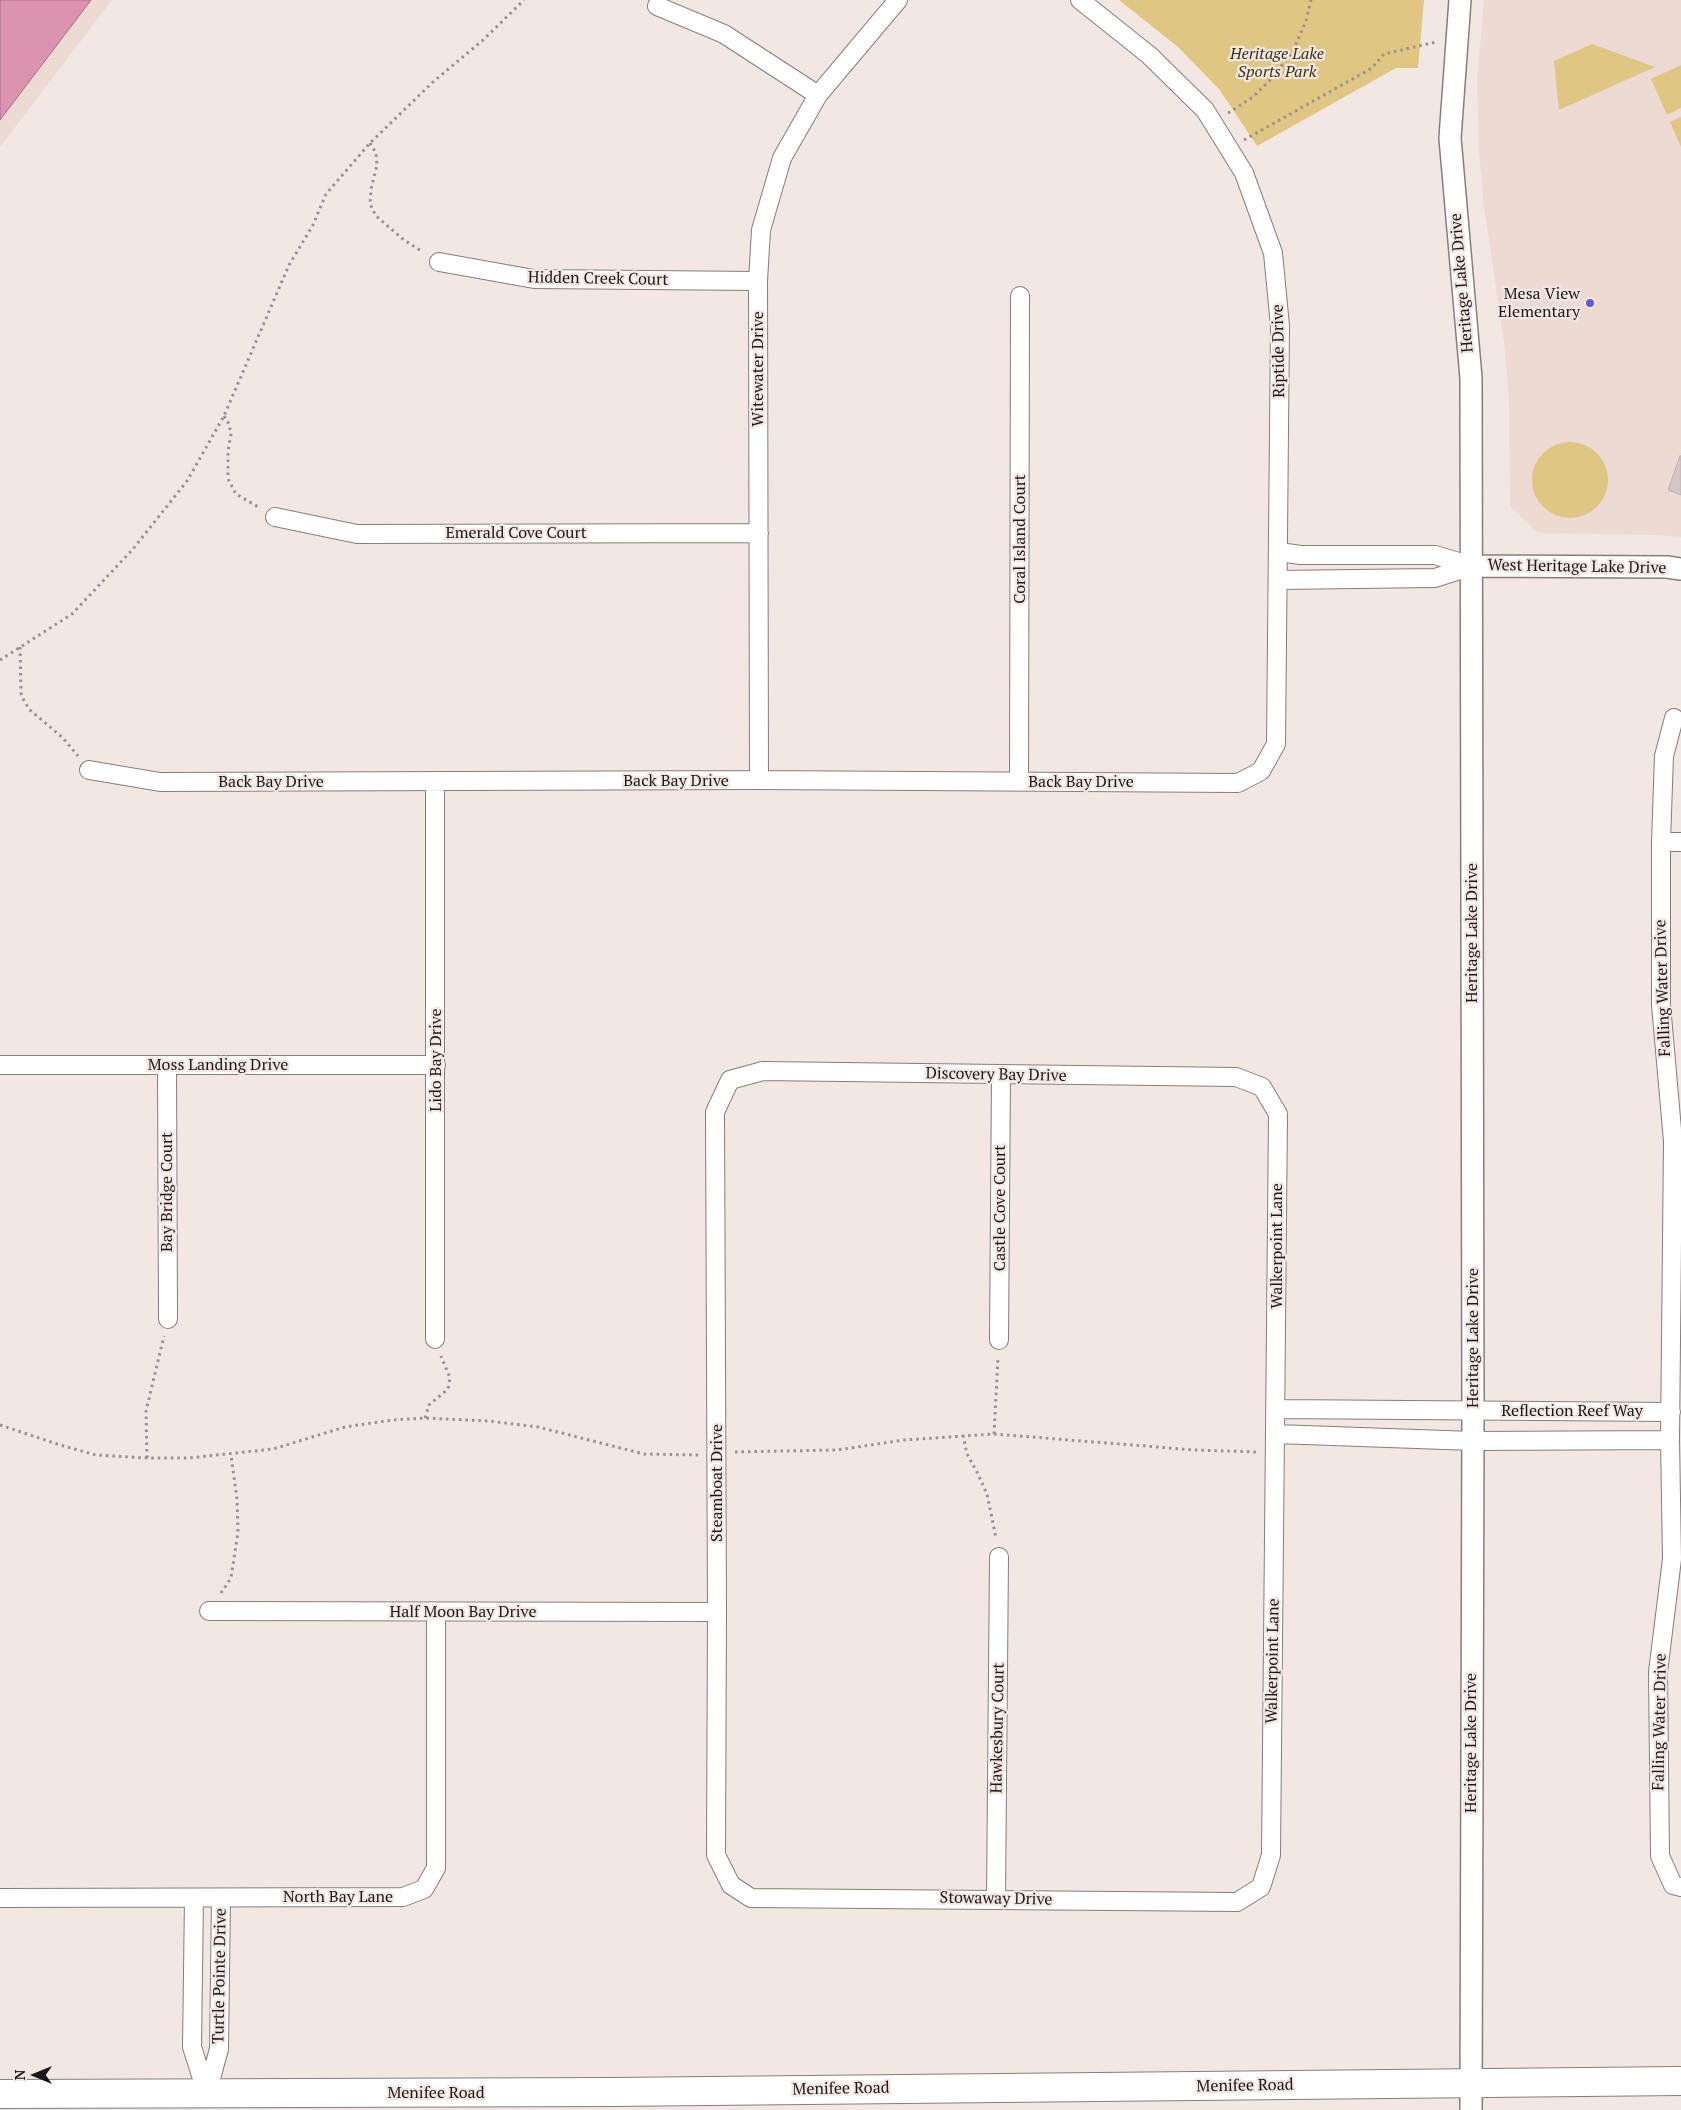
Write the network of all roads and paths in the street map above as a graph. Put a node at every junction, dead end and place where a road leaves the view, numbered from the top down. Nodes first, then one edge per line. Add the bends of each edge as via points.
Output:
1 (524, 0) edge
2 (898, 0) edge
3 (1080, 0) edge
4 (1310, 0) edge
5 (1460, 0) edge
6 (657, 6) dead end
7 (1458, 37) junction
8 (818, 95) junction
9 (1213, 122) junction
10 (370, 142) junction
11 (1229, 149) junction
12 (439, 262) joint
13 (758, 281) junction
14 (1020, 296) dead end
15 (224, 416) junction
16 (275, 517) joint
17 (759, 533) junction
18 (1279, 552) junction
19 (1472, 566) junction
20 (1681, 569) edge
21 (1278, 580) junction
22 (20, 648) junction
23 (0, 660) edge
24 (1674, 718) dead end
25 (90, 770) joint
26 (1261, 771) joint
27 (759, 780) junction
28 (435, 782) junction
29 (1019, 782) junction
30 (1661, 842) junction
31 (1681, 842) edge
32 (0, 1065) edge
33 (167, 1065) junction
34 (436, 1065) junction
35 (1001, 1075) junction
36 (730, 1080) joint
37 (1262, 1087) joint
38 (168, 1319) joint
39 (435, 1339) joint
40 (999, 1340) joint
41 (1276, 1409) junction
42 (1473, 1411) junction
43 (1671, 1412) junction
44 (425, 1418) junction
45 (0, 1425) edge
46 (994, 1434) junction
47 (1276, 1434) junction
48 (963, 1435) junction
49 (1670, 1440) junction
50 (1473, 1441) junction
51 (1275, 1452) junction
52 (717, 1453) junction
53 (231, 1455) junction
54 (147, 1458) junction
55 (999, 1557) joint
56 (209, 1611) joint
57 (436, 1612) junction
58 (717, 1612) junction
59 (731, 1885) joint
60 (1677, 1886) edge
61 (1261, 1887) joint
62 (0, 1898) edge
63 (194, 1898) junction
64 (221, 1898) junction
65 (996, 1899) junction
66 (1681, 2081) edge
67 (1470, 2082) junction
68 (0, 2094) edge
69 (207, 2102) edge
70 (1471, 2110) edge

1 - 10 path
2 - 8 street, Witewater Drive
3 - 9 street, Riptide Drive via 1149,55 1205,110
4 - 9 path via 1306,21 1293,51 1273,77 1253,97
5 - 7 street, Heritage Lake Drive
6 - 8 street via 724,34
7 - 11 path via 1384,54 1372,68
7 - 19 street, Heritage Lake Drive via 1450,138 1470,378
8 - 13 street, Witewater Drive via 782,158 761,230
9 - 11 street, Riptide Drive
10 - 12 path via 376,153 370,204 376,216 404,240
10 - 15 path via 326,194 289,265
11 - 18 street, Riptide Drive via 1244,173 1274,253 1280,326
12 - 13 street, Hidden Creek Court via 534,279
13 - 17 street, Witewater Drive
14 - 29 street, Coral Island Court
15 - 16 path via 230,424 227,466 232,489
15 - 22 path via 187,481 133,549 72,614
16 - 17 street, Emerald Cove Court via 357,534
17 - 27 street, Witewater Drive
18 - 19 street via 1301,555 1435,555
18 - 21 street, Riptide Drive
19 - 20 street, West Heritage Lake Drive
19 - 21 street via 1435,578
19 - 42 street, Heritage Lake Drive
21 - 26 street, Riptide Drive via 1276,744
22 - 23 path
22 - 25 path via 24,702 63,738
24 - 30 street, Falling Water Drive via 1664,756
25 - 28 street, Back Bay Drive via 160,782
26 - 29 street, Back Bay Drive via 1238,782
27 - 28 street, Back Bay Drive
27 - 29 street, Back Bay Drive
28 - 34 street, Lido Bay Drive
30 - 31 street
30 - 43 street, Falling Water Drive via 1661,1005 1673,1141
32 - 33 street, Moss Landing Drive
33 - 34 street, Moss Landing Drive
33 - 38 street, Bay Bridge Court
34 - 39 street, Lido Bay Drive
35 - 36 street, Discovery Bay Drive via 763,1071
35 - 37 street, Discovery Bay Drive via 1236,1077
35 - 40 street, Castle Cove Court
36 - 52 street, Steamboat Drive via 715,1112
37 - 41 street, Walkerpoint Lane via 1278,1114
38 - 54 path via 146,1412
39 - 44 path via 450,1378 448,1389 429,1404
40 - 46 path
41 - 42 street
41 - 47 street, Walkerpoint Lane
42 - 43 street, Reflection Reef Way
42 - 50 street, Heritage Lake Drive
43 - 49 street, Falling Water Drive
44 - 52 path via 490,1421 538,1428 644,1454
44 - 53 path via 345,1427 273,1449
45 - 54 path via 96,1455
46 - 48 path
46 - 51 path via 1195,1450
47 - 50 street
47 - 51 street, Walkerpoint Lane
48 - 52 path via 837,1450
48 - 55 path via 967,1454 987,1494
49 - 50 street, Reflection Reef Way
49 - 60 street, Falling Water Drive via 1672,1559 1658,1672 1660,1856
50 - 67 street, Heritage Lake Drive
51 - 61 street, Walkerpoint Lane via 1271,1855
52 - 58 street, Steamboat Drive
53 - 54 path
53 - 56 path via 238,1500 238,1532 230,1578
55 - 65 street, Hawkesbury Court
56 - 57 street, Half Moon Bay Drive
57 - 58 street, Half Moon Bay Drive
57 - 64 street, North Bay Lane via 436,1868 424,1890 403,1897
58 - 59 street, Steamboat Drive via 716,1855
59 - 65 street, Stowaway Drive via 751,1898
61 - 65 street, Stowaway Drive via 1237,1902
62 - 63 street, North Bay Lane
63 - 64 street, North Bay Lane
63 - 69 street, Turtle Pointe Drive via 192,2046
64 - 69 street, Turtle Pointe Drive via 219,2049
66 - 67 main road, Menifee Road
67 - 69 main road, Menifee Road
67 - 70 street, Heritage Lake Drive
68 - 69 main road, Menifee Road

